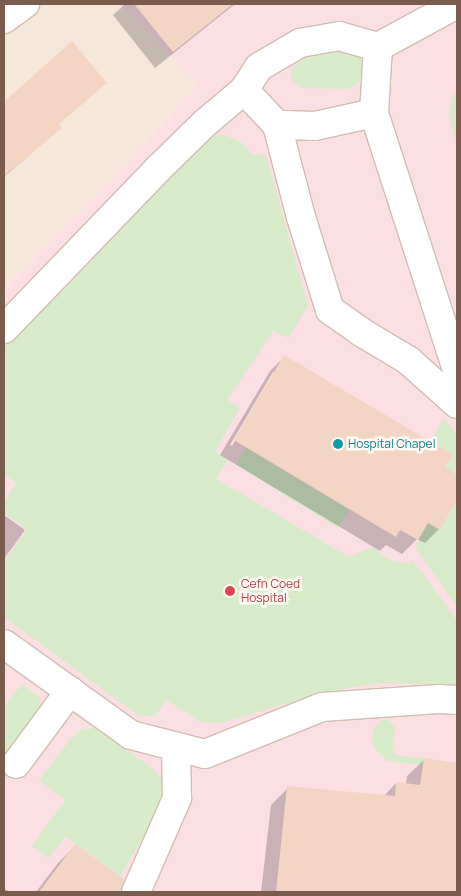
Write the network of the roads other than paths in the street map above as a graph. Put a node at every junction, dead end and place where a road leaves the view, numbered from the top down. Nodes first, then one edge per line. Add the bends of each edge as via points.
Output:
1 (25, 4) edge
2 (457, 4) edge
3 (4, 19) edge
4 (378, 47) junction
5 (244, 90) junction
6 (374, 113) junction
7 (276, 125) junction
8 (4, 329) edge
9 (457, 370) edge
10 (457, 404) edge
11 (4, 644) edge
12 (70, 691) junction
13 (457, 700) edge
14 (176, 747) junction
15 (16, 764) dead end
16 (136, 892) edge

1 - 3 street
2 - 4 street
4 - 5 street via 339,36 300,43 259,67
4 - 6 street
5 - 7 street
5 - 8 street via 165,162
6 - 7 street via 315,126
6 - 9 street
7 - 10 street via 330,310 408,360
11 - 12 street
12 - 14 street via 130,736
12 - 15 street
13 - 14 street via 322,707 205,754
14 - 16 street via 177,798

